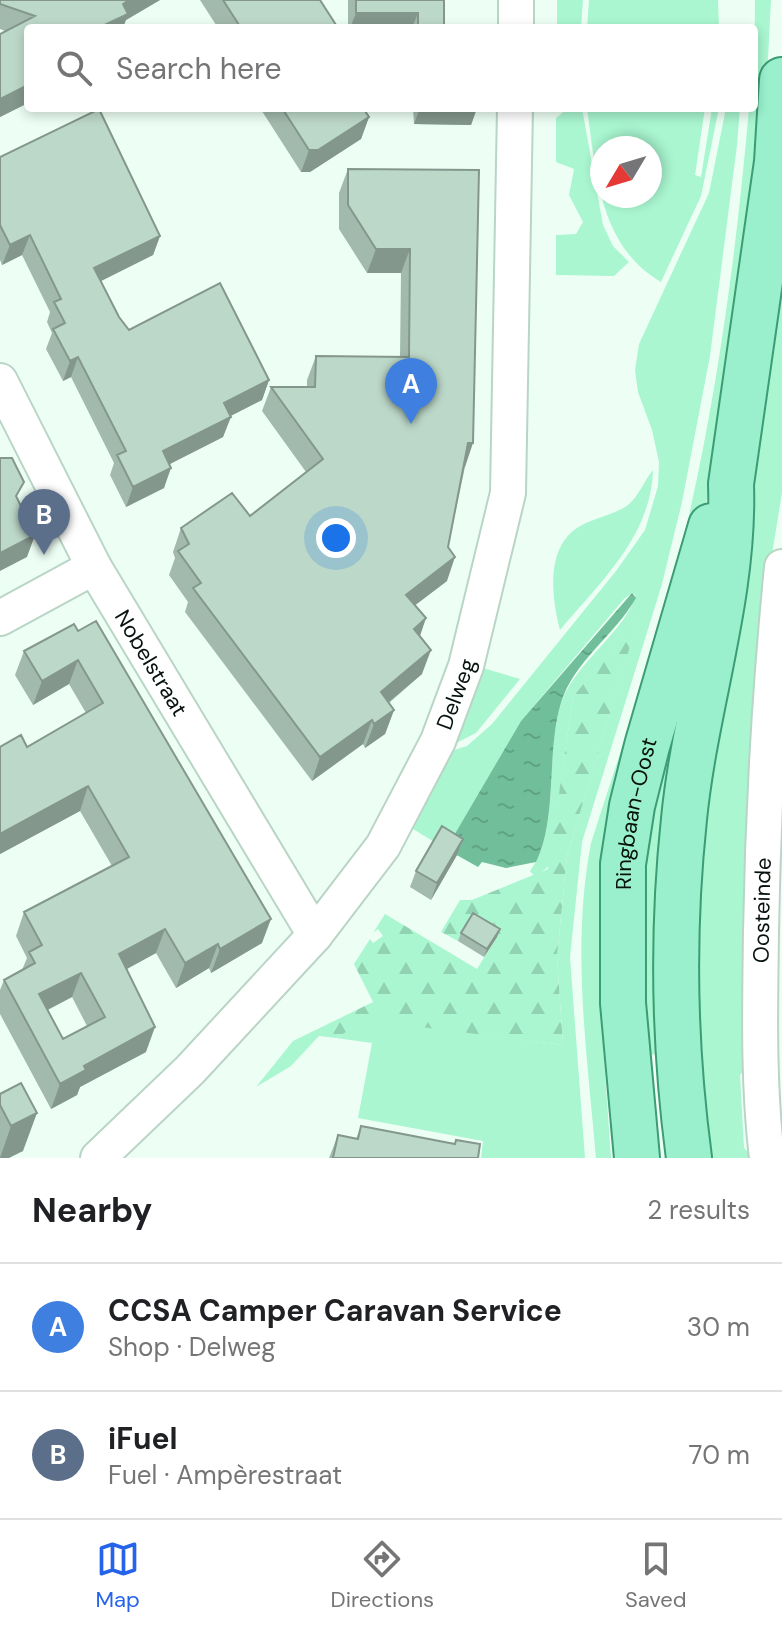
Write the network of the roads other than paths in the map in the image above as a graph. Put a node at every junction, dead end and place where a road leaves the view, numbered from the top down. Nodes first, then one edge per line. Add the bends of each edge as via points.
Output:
1 (516, 0) edge
2 (516, 24) edge
3 (782, 80) edge
4 (515, 112) edge
5 (0, 381) edge
6 (731, 484) junction
7 (94, 567) junction
8 (782, 567) edge
9 (0, 618) edge
10 (315, 935) junction
11 (772, 937) edge
12 (98, 1158) edge
13 (637, 1158) edge
14 (689, 1158) edge
15 (767, 1158) edge

1 - 2 street
3 - 6 main road, Ringbaan-Oost via 777,162
4 - 10 street, Delweg via 508,493 493,564 466,666 438,741 383,846
5 - 7 street, Nobelstraat
6 - 13 main road, Ringbaan-Oost via 708,532 647,746 623,864 623,1003
6 - 14 main road, Ringbaan-Oost via 733,535 684,819 676,1009
7 - 9 street
7 - 10 street, Nobelstraat
8 - 11 street, Oosteinde via 763,784
10 - 12 street, Delweg via 190,1070
11 - 15 street, Oosteinde via 761,1111

